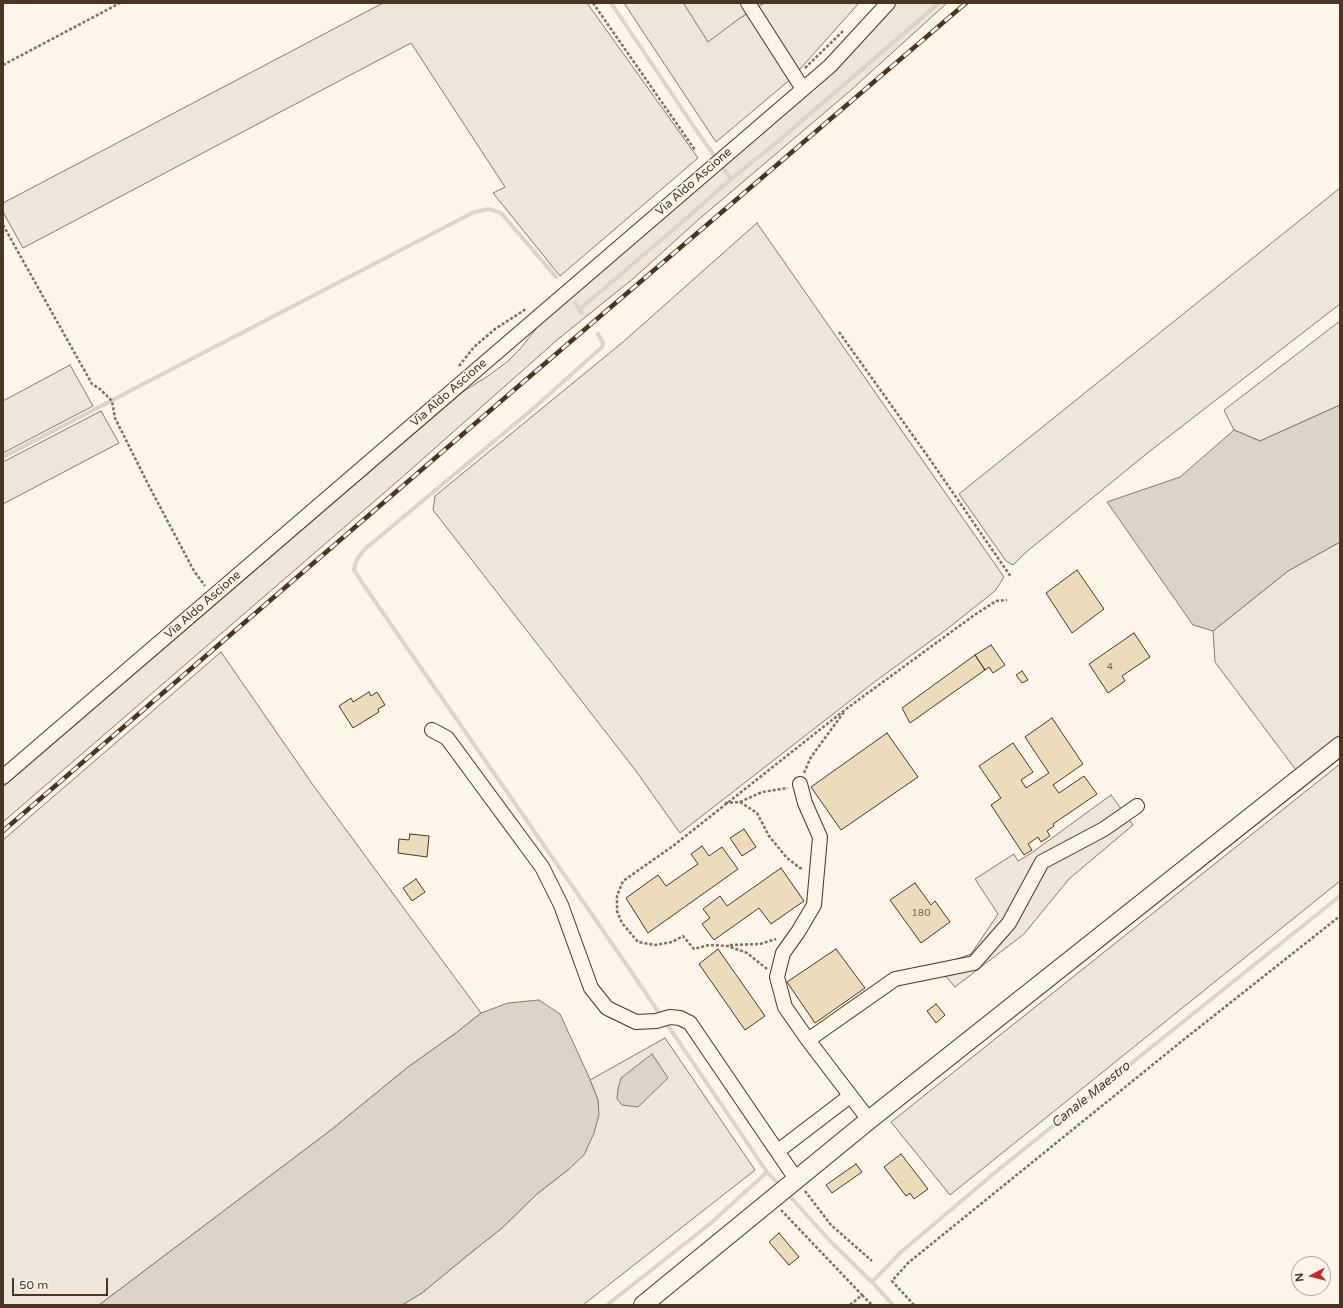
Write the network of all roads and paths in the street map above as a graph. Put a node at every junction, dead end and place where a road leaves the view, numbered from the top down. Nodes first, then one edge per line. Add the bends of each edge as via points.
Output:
1 (120, 3) edge
2 (593, 3) edge
3 (748, 3) edge
4 (888, 3) edge
5 (3, 65) edge
6 (803, 89) junction
7 (695, 150) dead end
8 (3, 225) edge
9 (839, 332) dead end
10 (1011, 577) dead end
11 (205, 586) dead end
12 (1007, 600) dead end
13 (846, 709) junction
14 (432, 730) dead end
15 (1340, 746) edge
16 (3, 777) edge
17 (800, 784) junction
18 (740, 802) junction
19 (725, 803) junction
20 (1137, 806) dead end
21 (818, 870) junction
22 (1340, 916) edge
23 (798, 932) junction
24 (728, 946) junction
25 (776, 977) junction
26 (808, 1040) junction
27 (850, 1096) junction
28 (869, 1120) junction
29 (778, 1151) junction
30 (784, 1189) junction
31 (872, 1261) dead end
32 (862, 1295) junction
33 (643, 1305) edge
34 (850, 1305) edge
35 (872, 1305) edge
36 (914, 1305) edge

1 - 5 path
2 - 7 path
3 - 6 street
4 - 6 street, Via Aldo Ascione via 830,66
6 - 16 street, Via Aldo Ascione
8 - 11 path via 92,384 112,400 115,418 149,486
9 - 10 path
12 - 13 path via 996,601 973,616
13 - 17 path via 811,757
13 - 19 path
14 - 29 street via 447,738 542,867 561,905 590,988 607,1008 636,1022 680,1018 690,1023
15 - 28 main road
17 - 18 path via 762,792
17 - 21 street via 805,803 820,837
18 - 19 path
18 - 21 path via 757,814 769,836 787,858 800,868
19 - 24 path via 673,846 623,881 617,896 617,911 622,923 638,942 655,945 672,942 683,936 694,949 709,945
20 - 26 street via 1104,829 1042,862 1009,923 974,963 895,979
21 - 23 street via 814,904
22 - 36 path via 908,1263 892,1281
23 - 24 path via 760,944
23 - 25 street via 783,953
24 - 25 path via 747,953
25 - 26 street via 785,1008
26 - 27 street
27 - 28 street
27 - 29 street
28 - 30 main road
29 - 30 street
30 - 31 path
30 - 32 path
30 - 33 main road
32 - 34 path
32 - 35 path

